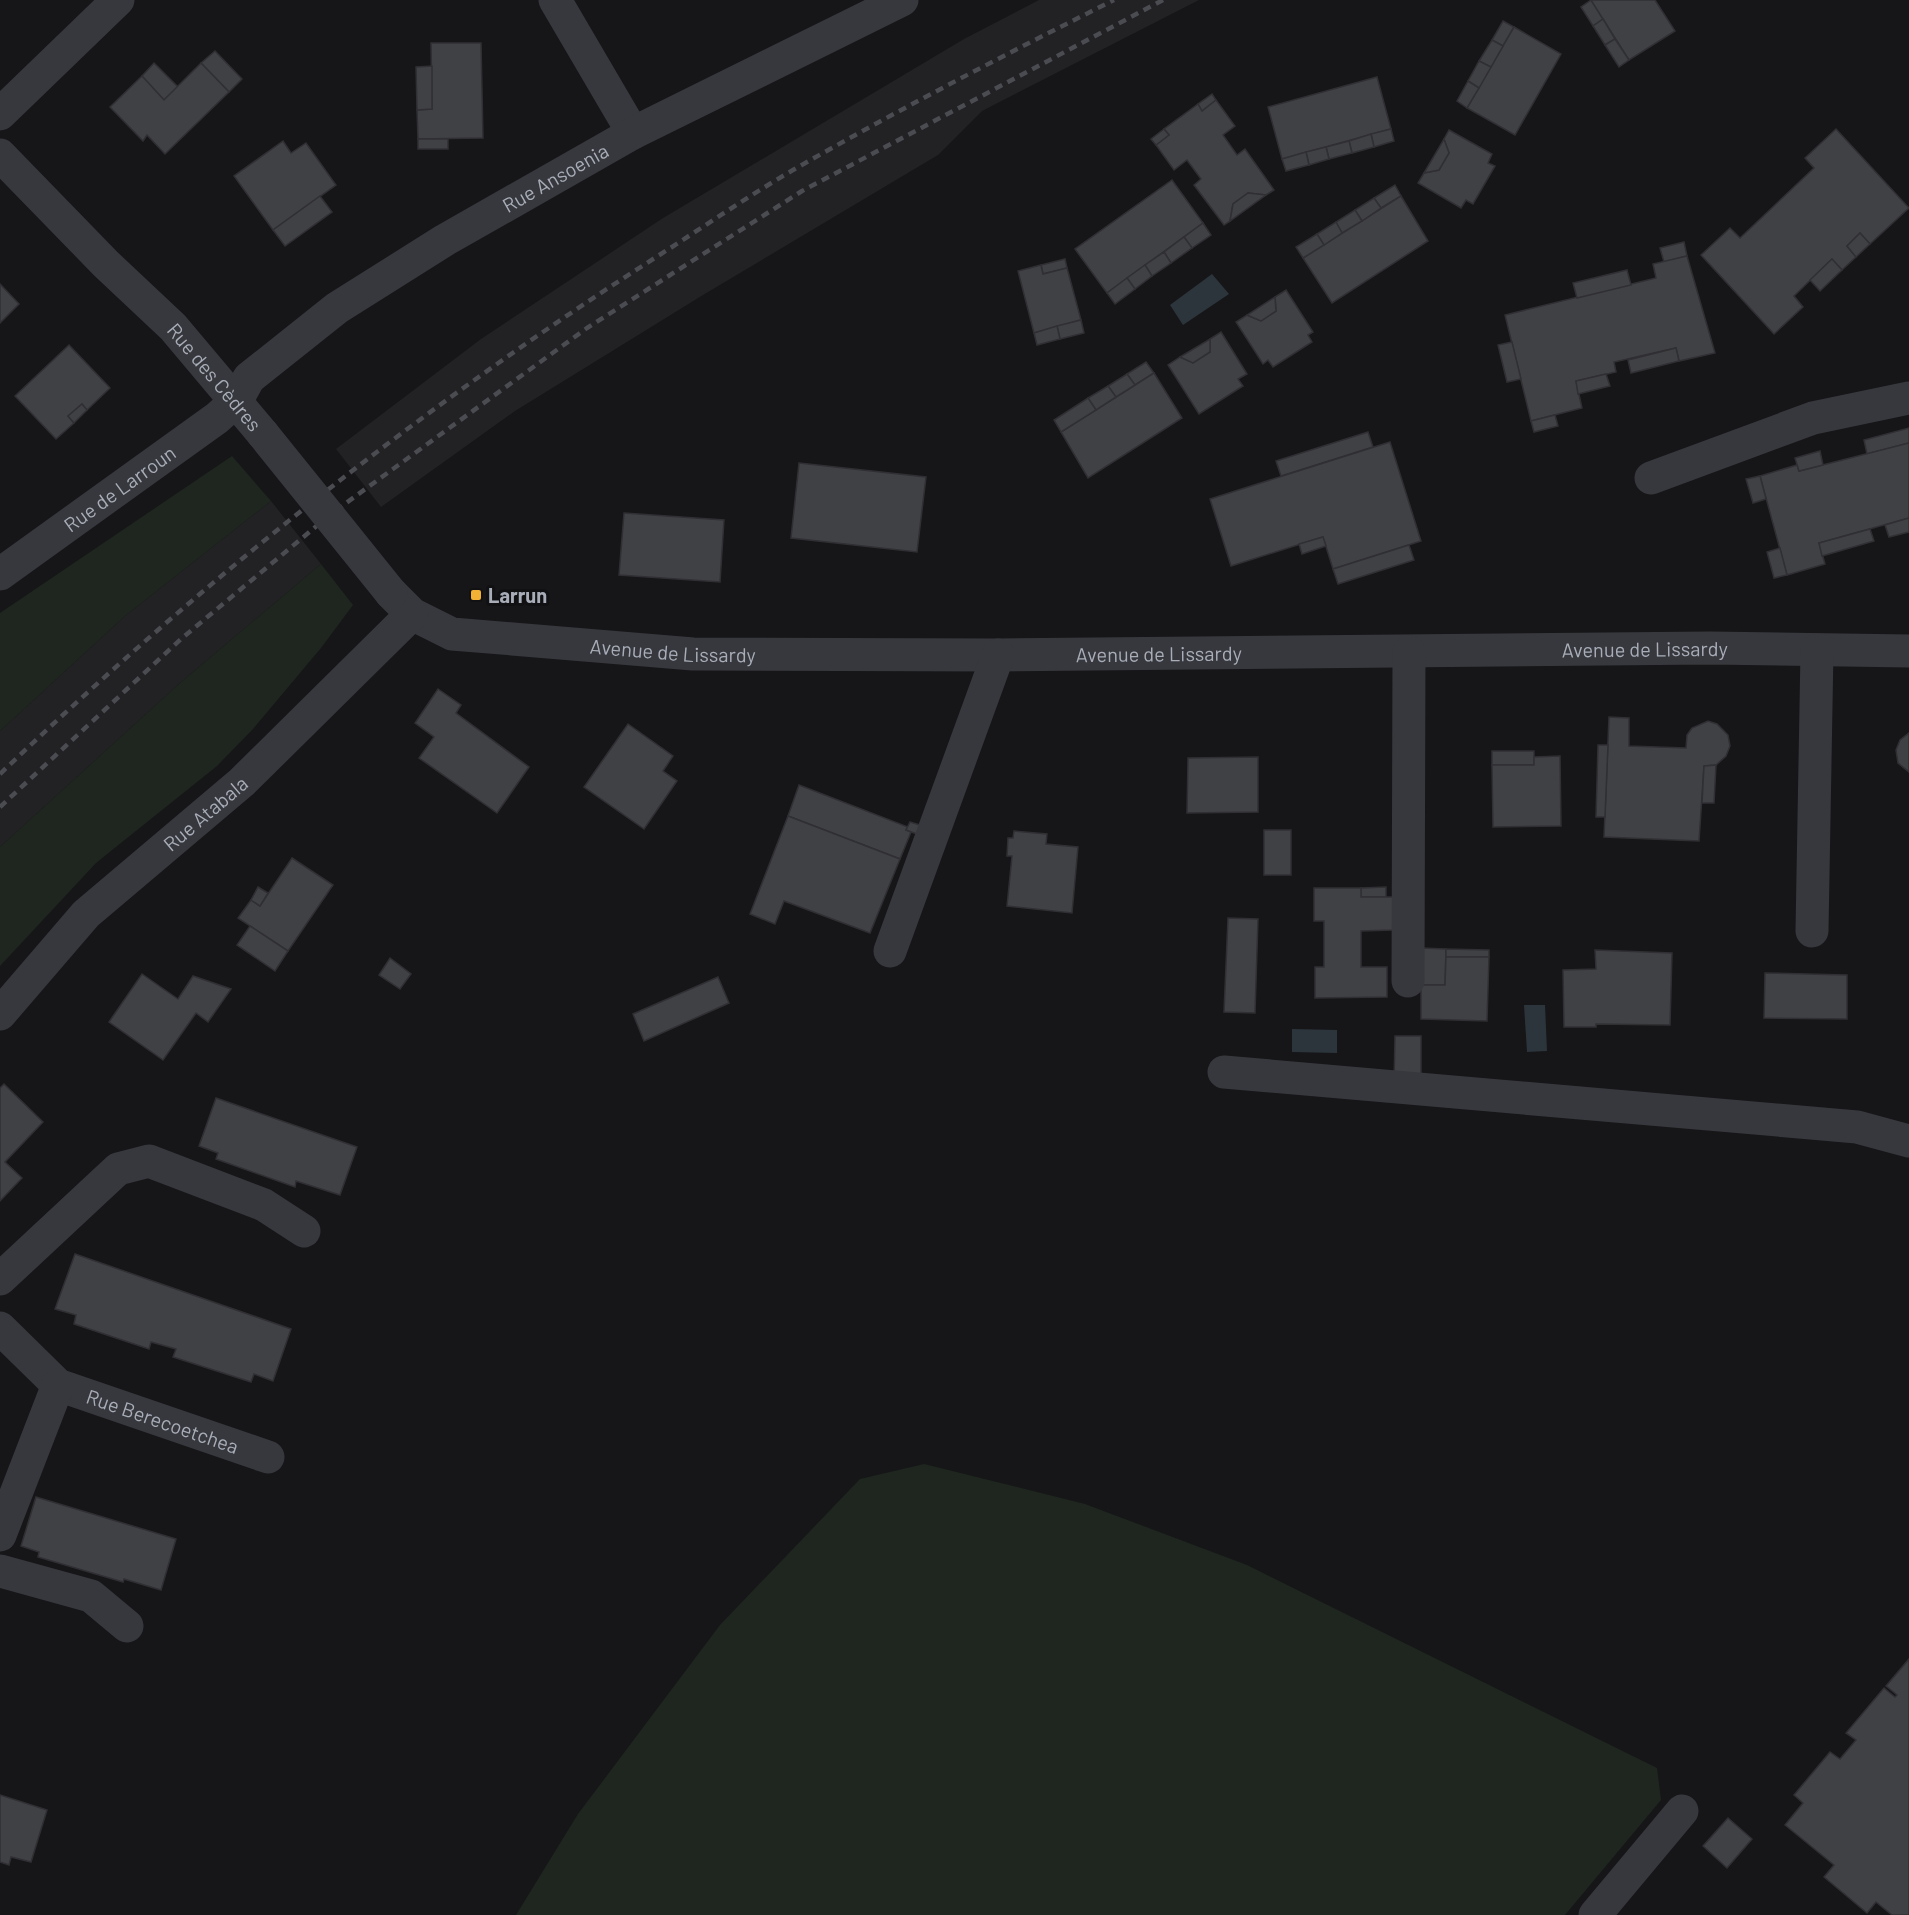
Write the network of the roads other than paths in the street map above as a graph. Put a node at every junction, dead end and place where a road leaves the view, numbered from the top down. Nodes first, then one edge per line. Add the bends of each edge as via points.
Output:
1 (118, 0) edge
2 (555, 0) edge
3 (902, 0) edge
4 (0, 114) edge
5 (633, 133) junction
6 (0, 155) edge
7 (1909, 398) edge
8 (237, 400) junction
9 (1652, 478) dead end
10 (0, 574) edge
11 (401, 603) junction
12 (1817, 650) junction
13 (1909, 651) edge
14 (1409, 652) junction
15 (998, 655) junction
16 (1812, 931) dead end
17 (890, 951) dead end
18 (1408, 981) dead end
19 (0, 1014) edge
20 (1224, 1072) dead end
21 (1909, 1142) edge
22 (304, 1230) dead end
23 (0, 1279) edge
24 (0, 1328) edge
25 (58, 1384) junction
26 (268, 1457) dead end
27 (0, 1535) edge
28 (0, 1571) edge
29 (126, 1626) dead end
30 (1682, 1811) dead end
31 (1595, 1915) edge

1 - 4 street
2 - 5 street
3 - 5 street, Rue Ansoenia
5 - 8 street, Rue Ansoenia via 445,240 337,308 249,378
6 - 8 street, Rue des Cèdres via 173,327
7 - 9 street via 1813,417
8 - 10 street, Rue de Larroun
8 - 11 street, Rue des Cèdres, bridge
11 - 15 street, Avenue de Lissardy via 452,634 693,654
11 - 19 street, Rue Atabala via 242,782 86,914
12 - 13 street, Avenue de Lissardy
12 - 14 street, Avenue de Lissardy
12 - 16 street
14 - 15 street, Avenue de Lissardy
14 - 18 street
15 - 17 street
20 - 21 street via 1857,1126
22 - 23 street via 264,1204 149,1161 118,1169
24 - 25 street, Rue Berecoetchea
25 - 26 street, Rue Berecoetchea
25 - 27 street
28 - 29 street via 91,1596
30 - 31 street

